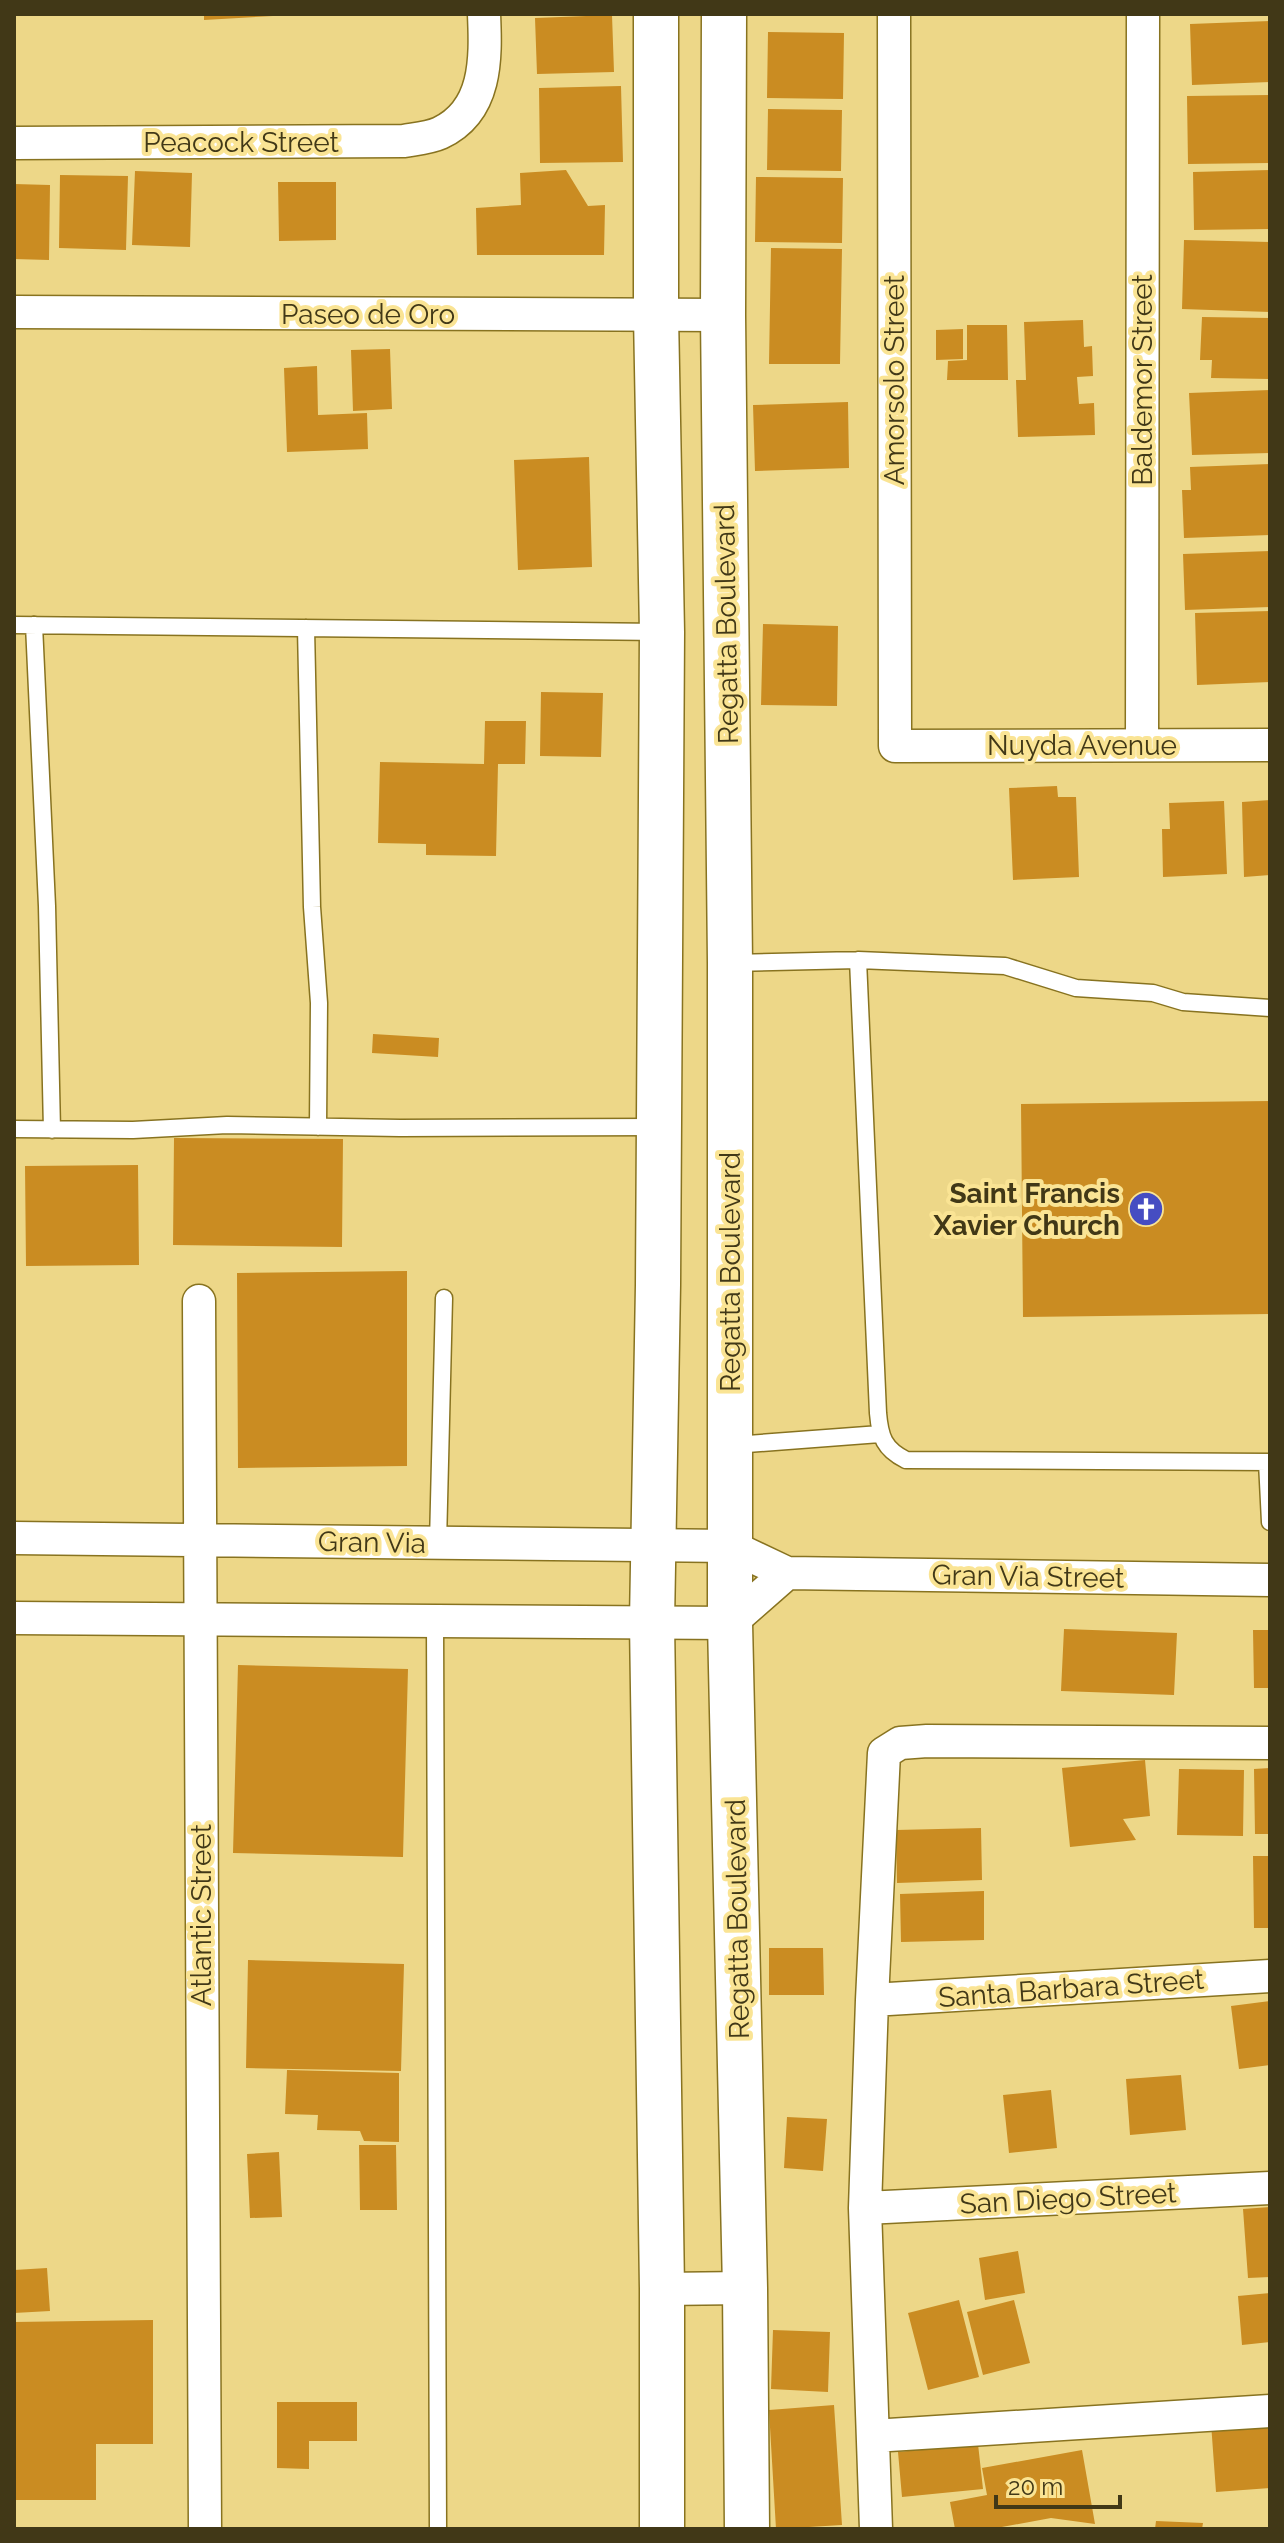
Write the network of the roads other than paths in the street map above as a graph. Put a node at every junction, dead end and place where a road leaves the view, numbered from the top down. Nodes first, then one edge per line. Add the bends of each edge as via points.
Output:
1 (484, 14) edge
2 (656, 14) edge
3 (724, 14) edge
4 (894, 14) edge
5 (1143, 14) edge
6 (14, 143) edge
7 (14, 312) edge
8 (656, 315) junction
9 (723, 315) junction
10 (14, 625) edge
11 (34, 625) junction
12 (306, 628) junction
13 (662, 632) junction
14 (1142, 745) junction
15 (1270, 745) edge
16 (895, 746) joint
17 (858, 960) junction
18 (730, 963) junction
19 (1270, 1008) edge
20 (318, 1127) junction
21 (660, 1127) junction
22 (14, 1129) edge
23 (52, 1130) junction
24 (444, 1298) dead end
25 (199, 1301) dead end
26 (880, 1434) junction
27 (730, 1446) junction
28 (1269, 1462) edge
29 (1270, 1522) edge
30 (14, 1538) edge
31 (199, 1540) junction
32 (438, 1543) junction
33 (653, 1545) junction
34 (730, 1546) junction
35 (787, 1573) junction
36 (1270, 1580) edge
37 (14, 1618) edge
38 (199, 1619) junction
39 (435, 1621) junction
40 (652, 1622) junction
41 (730, 1623) junction
42 (1270, 1743) edge
43 (1270, 1976) edge
44 (872, 2000) junction
45 (1270, 2188) edge
46 (865, 2208) junction
47 (745, 2288) junction
48 (662, 2289) junction
49 (1270, 2411) edge
50 (873, 2436) junction
51 (205, 2529) edge
52 (438, 2529) edge
53 (662, 2529) edge
54 (747, 2529) edge
55 (876, 2529) edge

1 - 6 street, Peacock Street via 486,59 480,88 463,119 438,134 404,141
2 - 8 street
3 - 9 street, Regatta Boulevard
4 - 16 street, Amorsolo Street
5 - 14 street, Baldemor Street
7 - 8 street, Paseo de Oro
8 - 9 street, Paseo de Oro
8 - 13 street
9 - 18 street, Regatta Boulevard
10 - 11 lane
11 - 12 lane
11 - 23 lane
12 - 13 lane
12 - 20 lane
13 - 21 street
14 - 15 street, Nuyda Avenue
14 - 16 street, Nuyda Avenue
17 - 18 lane
17 - 19 lane via 1005,966 1076,988
17 - 26 lane
18 - 27 street, Regatta Boulevard
20 - 21 lane
20 - 23 lane
21 - 33 street
22 - 23 lane
24 - 32 lane
25 - 31 street, Atlantic Street
26 - 27 lane
26 - 28 lane via 885,1445 906,1460
27 - 34 street, Regatta Boulevard
28 - 29 lane
30 - 31 street, Gran Via
31 - 32 street, Gran Via
31 - 38 street, Atlantic Street
32 - 33 street, Gran Via
33 - 34 street, Gran Via
33 - 40 street
34 - 35 street, Gran Via Street
34 - 41 street, Regatta Boulevard
35 - 36 street, Gran Via Street
35 - 41 street
37 - 38 street
38 - 39 street
38 - 51 street, Atlantic Street
39 - 40 street
39 - 52 lane
40 - 41 street
40 - 48 street
41 - 47 street, Regatta Boulevard
42 - 44 street via 927,1741 900,1743 884,1753
43 - 44 street, Santa Barbara Street
44 - 46 street
45 - 46 street, San Diego Street
46 - 50 street
47 - 48 street
47 - 54 street, Regatta Boulevard
48 - 53 street
49 - 50 street
50 - 55 street

